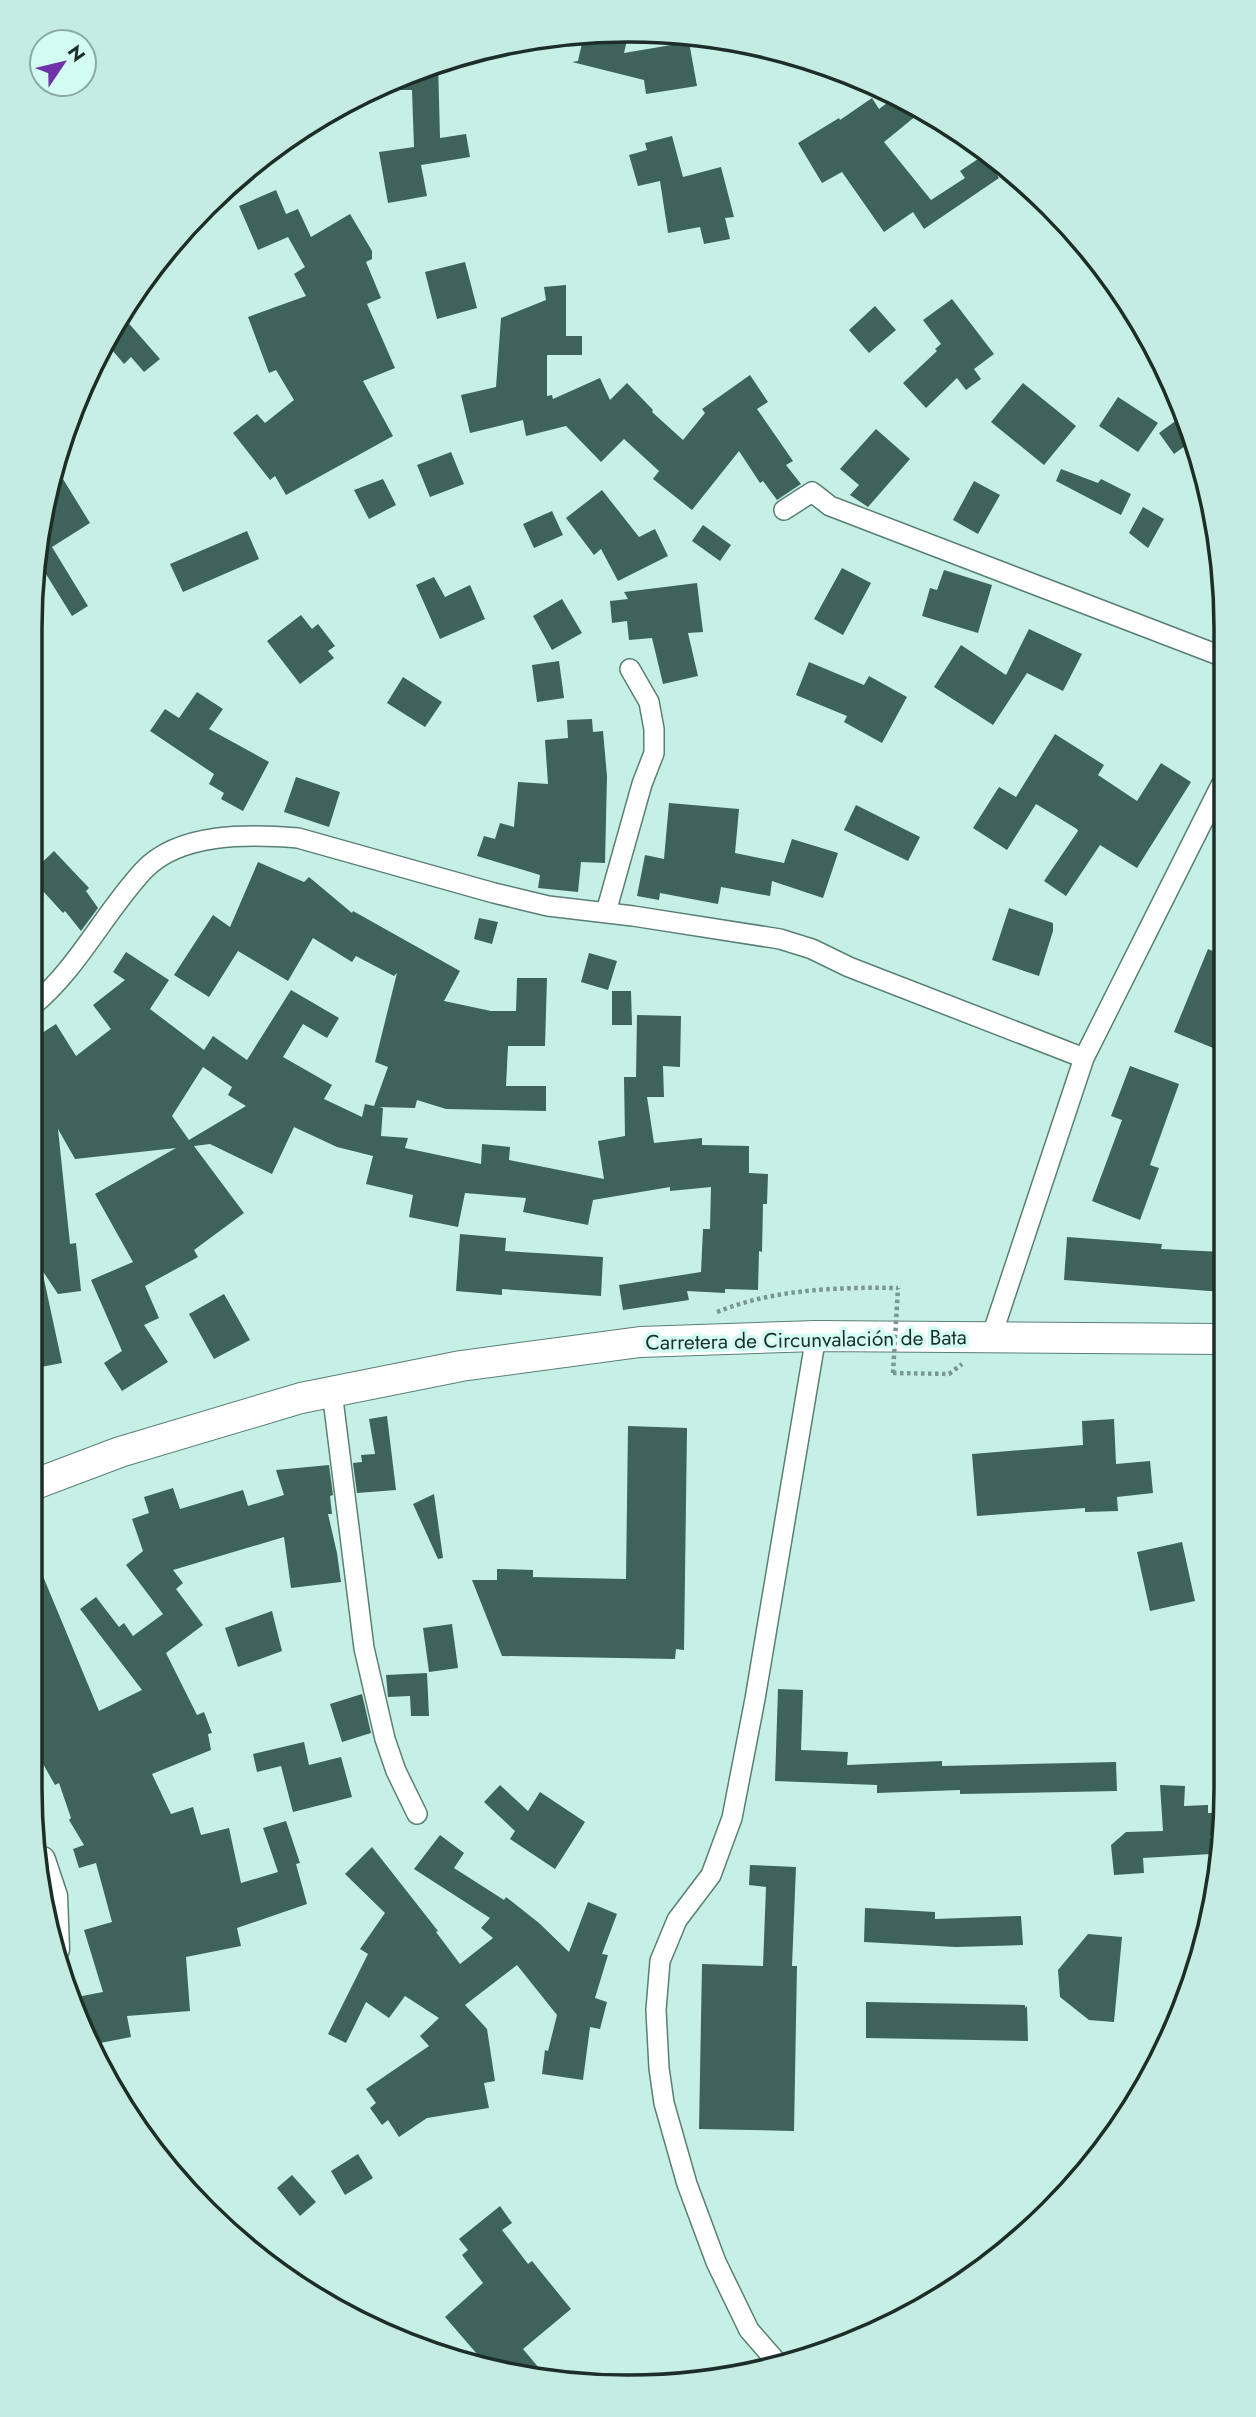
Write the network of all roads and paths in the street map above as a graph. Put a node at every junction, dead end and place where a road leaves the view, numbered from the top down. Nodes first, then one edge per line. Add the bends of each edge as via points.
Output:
1 (784, 510) dead end
2 (1214, 653) edge
3 (630, 669) dead end
4 (1214, 799) edge
5 (606, 912) junction
6 (42, 997) edge
7 (1084, 1058) junction
8 (714, 1313) dead end
9 (816, 1336) junction
10 (991, 1338) junction
11 (1214, 1339) edge
12 (950, 1374) dead end
13 (332, 1391) junction
14 (42, 1481) edge
15 (417, 1814) dead end
16 (50, 1884) edge
17 (55, 1909) edge
18 (772, 2357) edge

1 - 2 street via 812,492 830,506
3 - 5 street via 649,702 654,753
4 - 7 street
5 - 6 street via 548,906 298,838 233,835 194,843 146,869 61,980
5 - 7 street via 780,939
7 - 10 street
8 - 12 path, bridge via 739,1303 835,1287 898,1288 893,1373
9 - 10 main road, Carretera de Circunvalación de Bata
9 - 13 main road, Carretera de Circunvalación de Bata via 640,1342 461,1366
9 - 18 street via 732,1818 711,1875 677,1920 660,1961 656,2010 664,2103 687,2184 748,2330
10 - 11 main road, Carretera de Circunvalación de Bata
13 - 14 main road, Carretera de Circunvalación de Bata via 120,1452
13 - 15 street via 364,1648 385,1739
16 - 17 street

